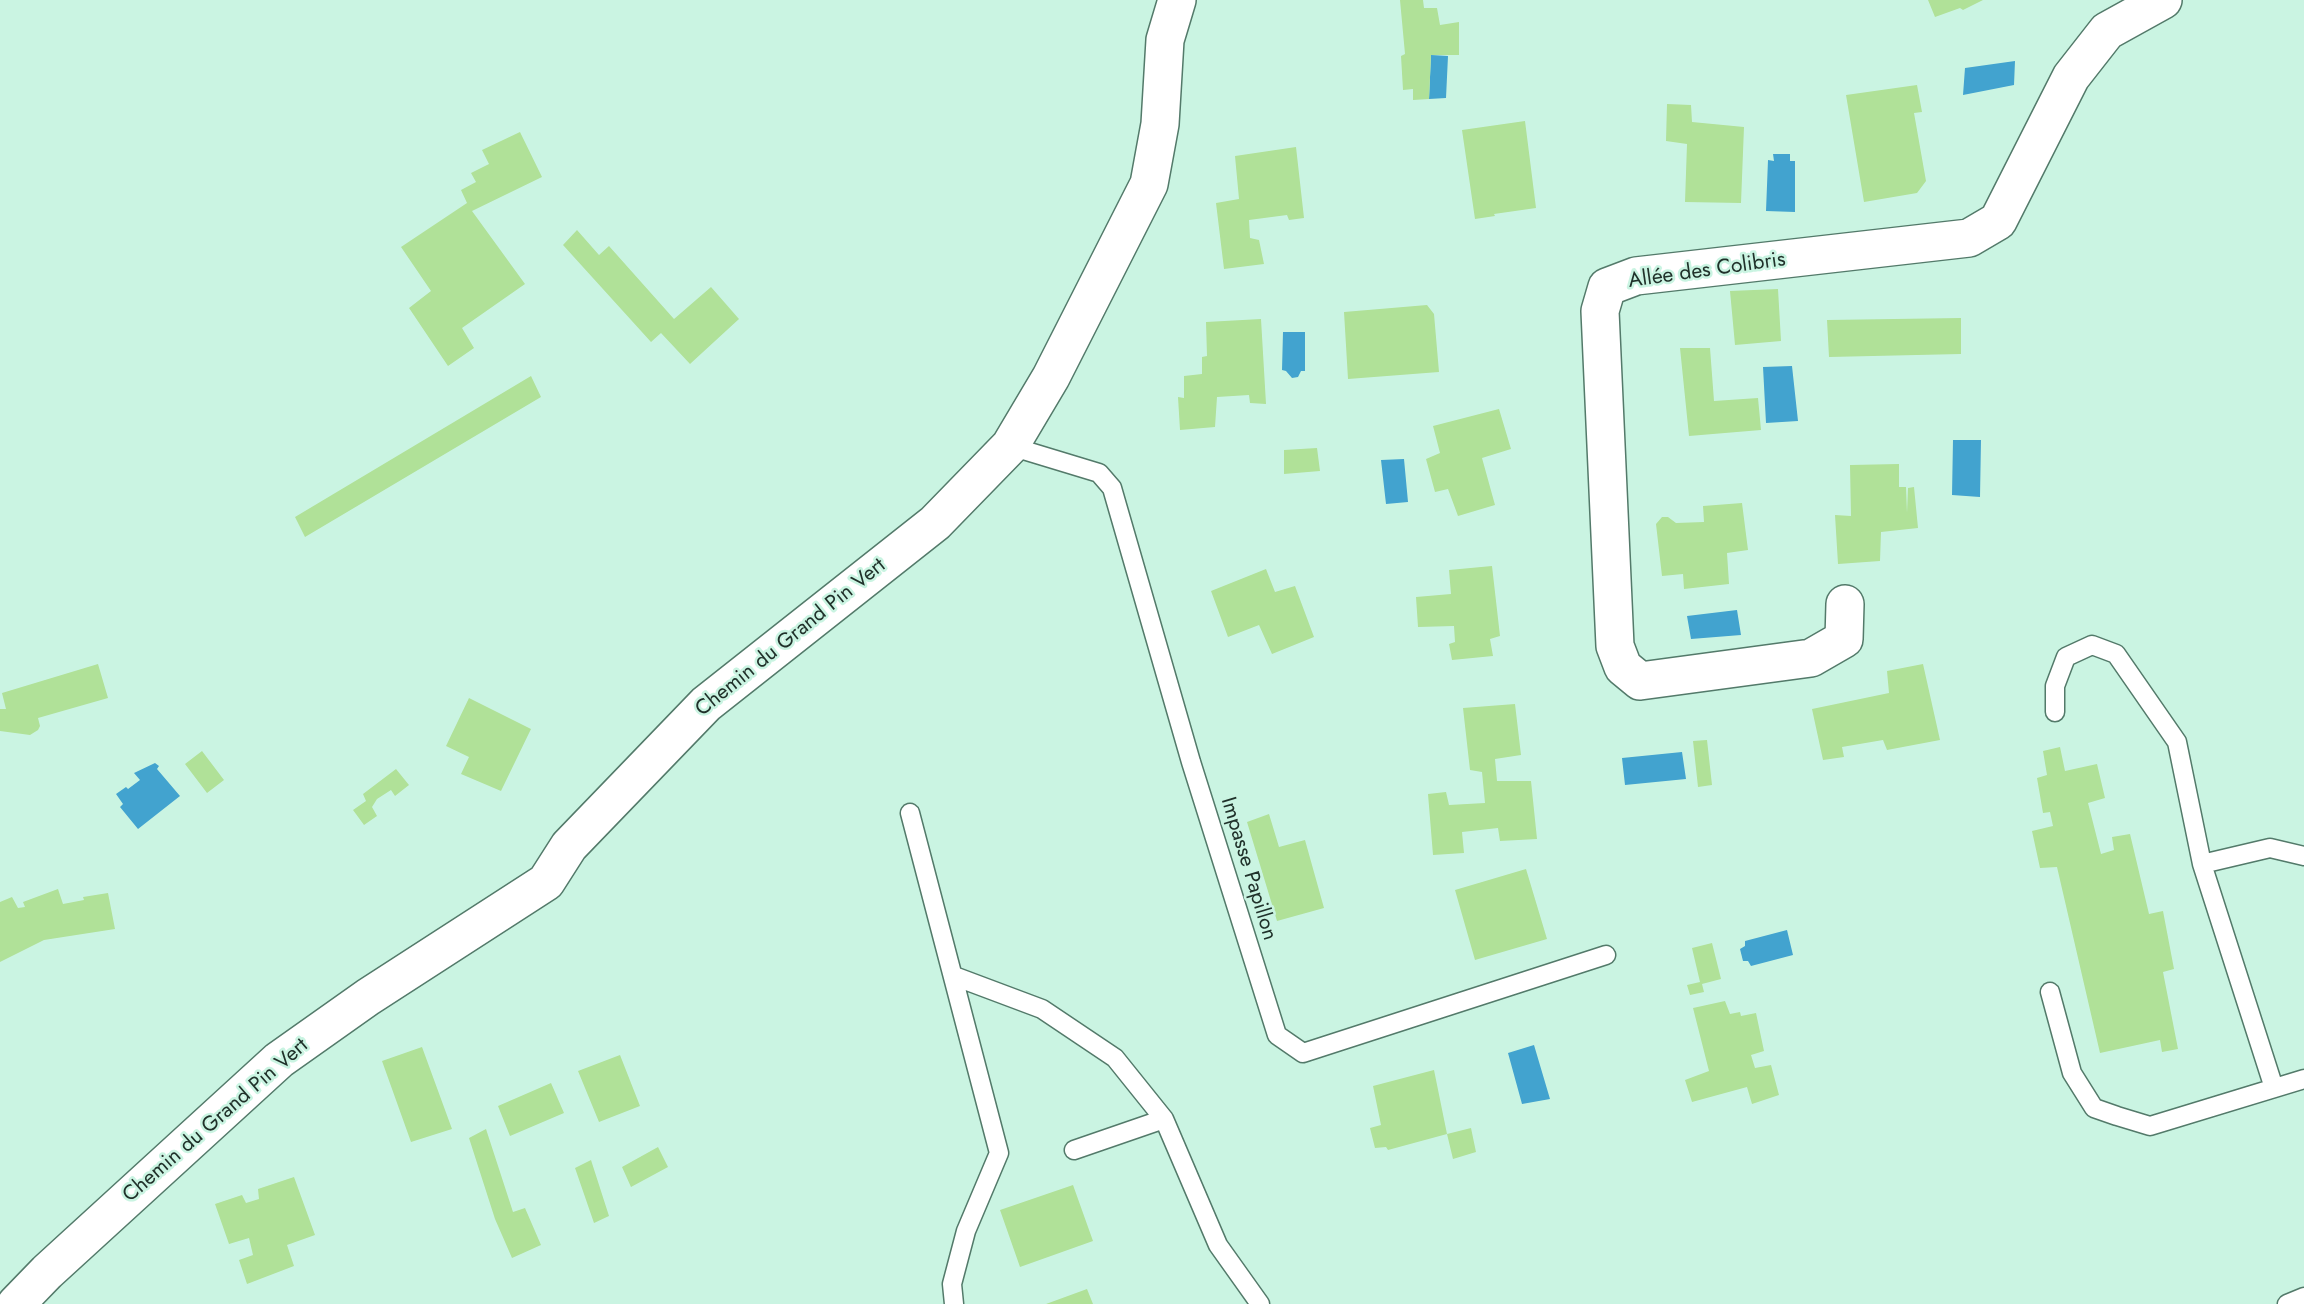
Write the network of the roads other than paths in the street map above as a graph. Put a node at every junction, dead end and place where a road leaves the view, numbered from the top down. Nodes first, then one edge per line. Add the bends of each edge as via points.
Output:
1 (1177, 0) edge
2 (2164, 0) edge
3 (1010, 446) junction
4 (1845, 604) dead end
5 (2055, 712) dead end
6 (911, 813) dead end
7 (2304, 856) edge
8 (2202, 864) junction
9 (1606, 955) dead end
10 (954, 976) junction
11 (2050, 992) dead end
12 (2304, 1079) edge
13 (2274, 1088) junction
14 (1164, 1119) junction
15 (1074, 1150) dead end
16 (2304, 1297) edge
17 (16, 1304) edge
18 (954, 1304) edge
19 (1260, 1304) edge
20 (2287, 1304) edge

1 - 3 street, Chemin du Grand Pin Vert via 1165,40 1160,124 1150,184 1051,377
2 - 4 street, Allée des Colibris via 2107,31 2071,76 1998,221 1969,238 1636,276 1607,287 1600,311 1615,646 1623,667 1640,681 1811,657 1844,639
3 - 9 lane, Impasse Papillon via 1099,473 1112,488 1277,1035 1303,1053
3 - 17 street, Chemin du Grand Pin Vert via 935,523 706,704 569,846 546,882 279,1060
5 - 8 lane via 2055,686 2066,657 2092,645 2116,654 2177,742
6 - 10 lane
7 - 8 lane via 2270,848
8 - 13 lane
10 - 14 lane via 1042,1009 1115,1058
10 - 18 lane via 999,1153 966,1231 952,1284
11 - 13 lane via 2072,1073 2094,1108 2150,1126
12 - 13 lane
14 - 15 lane
14 - 19 lane via 1218,1245
16 - 20 lane

